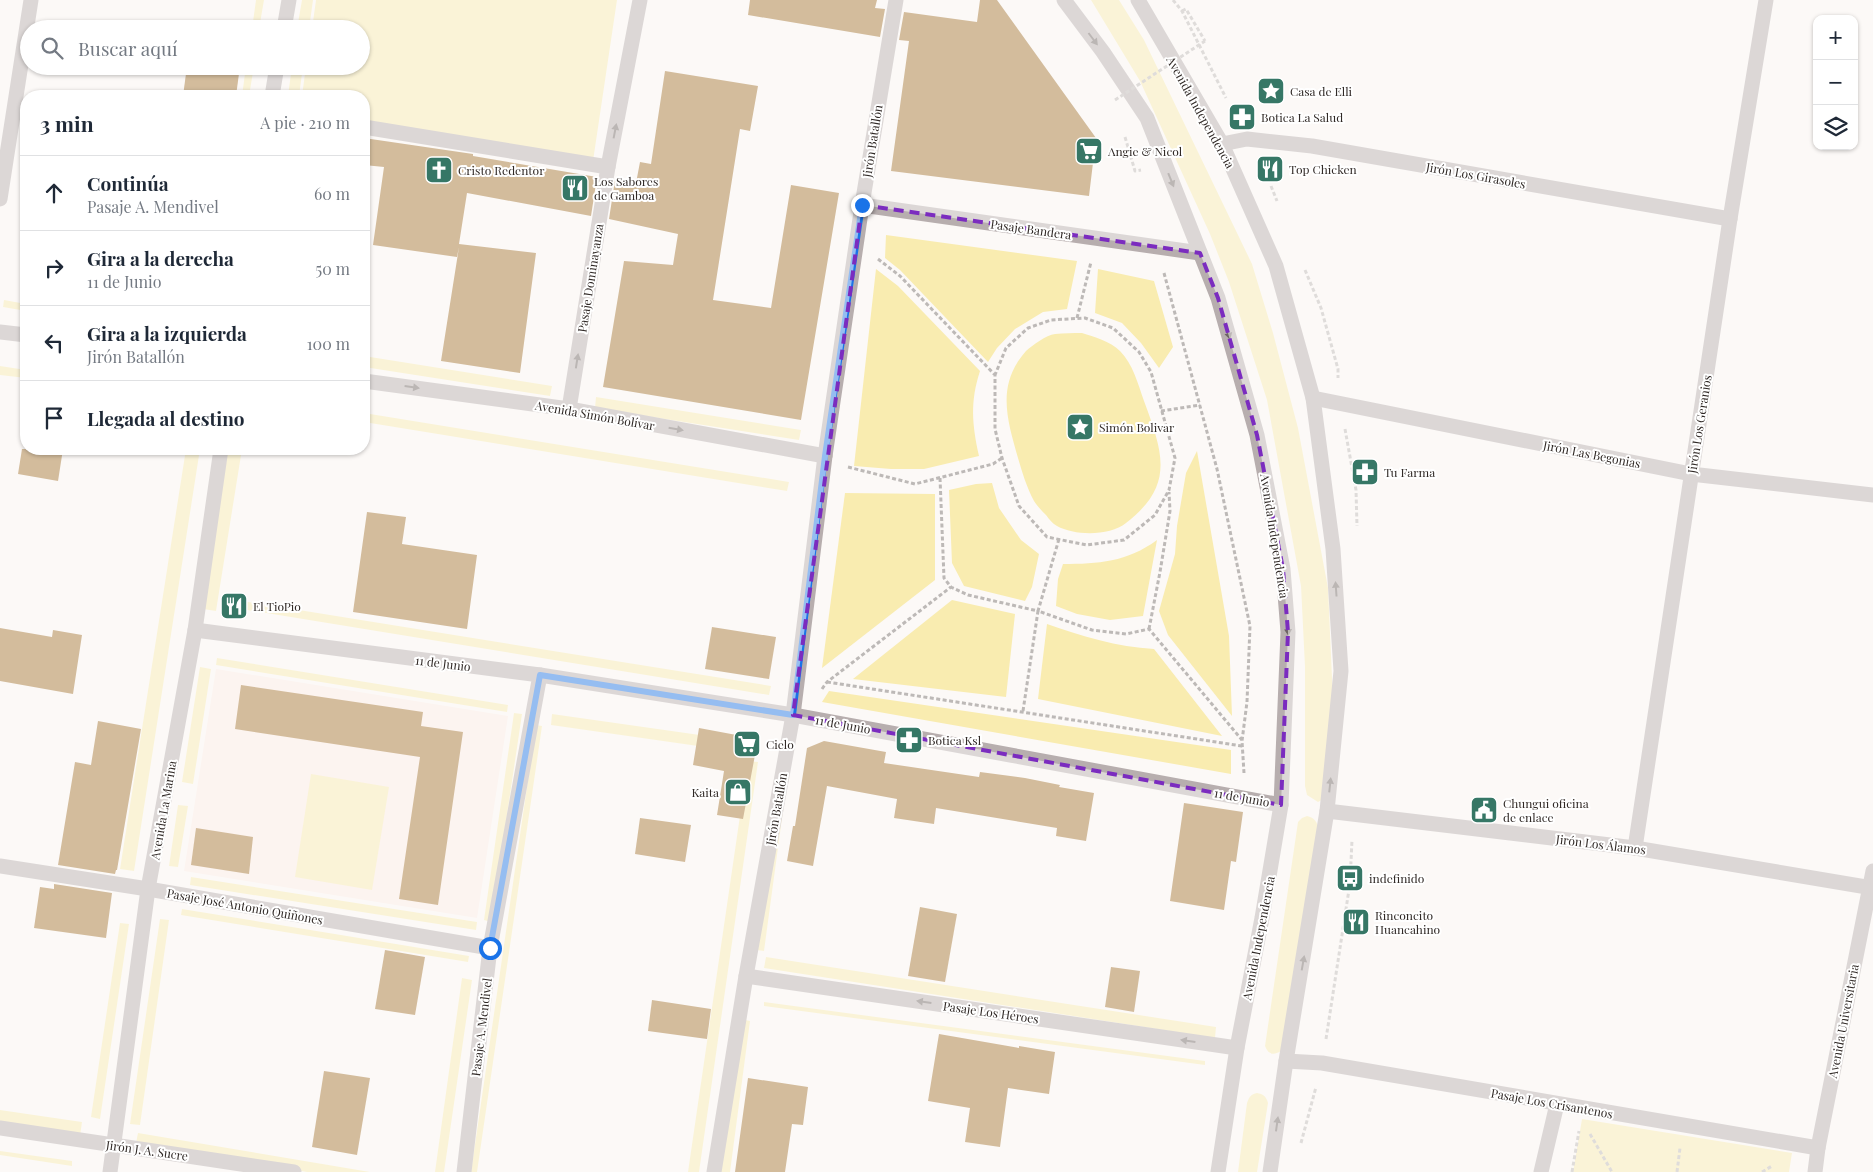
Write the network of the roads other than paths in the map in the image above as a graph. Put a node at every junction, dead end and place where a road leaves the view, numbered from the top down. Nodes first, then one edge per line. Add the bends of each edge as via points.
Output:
1 (31, 0) edge
2 (289, 0) edge
3 (640, 0) edge
4 (896, 0) edge
5 (1064, 0) edge
6 (1138, 0) edge
7 (1766, 0) edge
8 (28, 20) edge
9 (286, 20) edge
10 (20, 71) edge
11 (276, 75) edge
12 (273, 90) edge
13 (370, 128) edge
14 (1222, 144) junction
15 (608, 167) junction
16 (0, 199) edge
17 (862, 205) junction
18 (1730, 219) junction
19 (1200, 253) junction
20 (0, 332) edge
21 (20, 334) edge
22 (370, 382) edge
23 (1314, 398) junction
24 (569, 409) junction
25 (220, 455) edge
26 (825, 456) junction
27 (1691, 474) junction
28 (1873, 495) edge
29 (195, 630) junction
30 (540, 675) junction
31 (793, 715) junction
32 (1281, 805) junction
33 (1327, 811) junction
34 (1635, 848) junction
35 (0, 866) edge
36 (1873, 871) edge
37 (1871, 888) edge
38 (148, 889) junction
39 (490, 948) junction
40 (746, 976) junction
41 (1236, 1048) junction
42 (1286, 1062) junction
43 (1558, 1104) junction
44 (0, 1128) edge
45 (113, 1145) junction
46 (1818, 1148) junction
47 (110, 1172) edge
48 (294, 1172) edge
49 (464, 1172) edge
50 (714, 1172) edge
51 (1218, 1172) edge
52 (1270, 1172) edge
53 (1541, 1172) edge
54 (1815, 1172) edge

1 - 8 street
2 - 9 street
15 -> 3 street, Pasaje Dominayanza
4 - 17 street, Jirón Batallón
5 -> 19 street, Avenida Independencia via 1147,118
6 - 14 street, Avenida Independencia
7 - 18 street, Jirón Los Geranios
10 - 16 street
11 - 12 street
13 - 15 street
14 - 18 street, Jirón Los Girasoles via 1247,139 1312,146
14 - 23 street, Avenida Independencia via 1276,266
24 -> 15 street, Pasaje Dominayanza
17 - 19 street, Pasaje Bandera
17 - 26 street, Jirón Batallón
18 - 27 street, Jirón Los Geranios
19 -> 32 street, Avenida Independencia via 1218,298 1257,435 1283,569 1288,632
20 - 21 street
22 -> 24 street, Avenida Simón Bolívar
23 - 27 street, Jirón Las Begonias
33 -> 23 street, Avenida Independencia via 1341,671 1333,549
24 -> 26 street, Avenida Simón Bolívar
25 - 29 street, Avenida La Marina
26 - 31 street, Jirón Batallón
27 - 28 street, Jirón Las Begonias
27 - 34 street, Jirón Los Geranios
29 - 30 street, 11 de Junio
29 - 38 street, Avenida La Marina
30 - 31 street, 11 de Junio
30 - 39 street, Pasaje A. Mendivel
31 - 32 street, 11 de Junio
31 - 40 street, Jirón Batallón
32 - 41 street, Avenida Independencia
33 - 34 street, Jirón Los Álamos
42 -> 33 street, Avenida Independencia
34 - 37 street, Jirón Los Álamos
35 - 38 street, Pasaje José Antonio Quiñones
36 - 37 street, Avenida Universitaria
37 - 46 street, Avenida Universitaria
38 - 39 street, Pasaje José Antonio Quiñones
38 - 45 street, Avenida La Marina
39 - 49 street, Pasaje A. Mendivel
41 -> 40 street, Pasaje Los Héroes
40 - 50 street, Jirón Batallón
41 - 51 street, Avenida Independencia
42 - 43 street, Pasaje Los Crisantenos via 1322,1063
52 -> 42 street, Avenida Independencia
43 - 46 street, Pasaje Los Crisantenos
43 - 53 street
44 - 45 street, Jirón J. A. Sucre
45 - 47 street, Avenida La Marina
45 - 48 street, Jirón J. A. Sucre
46 - 54 street, Avenida Universitaria

